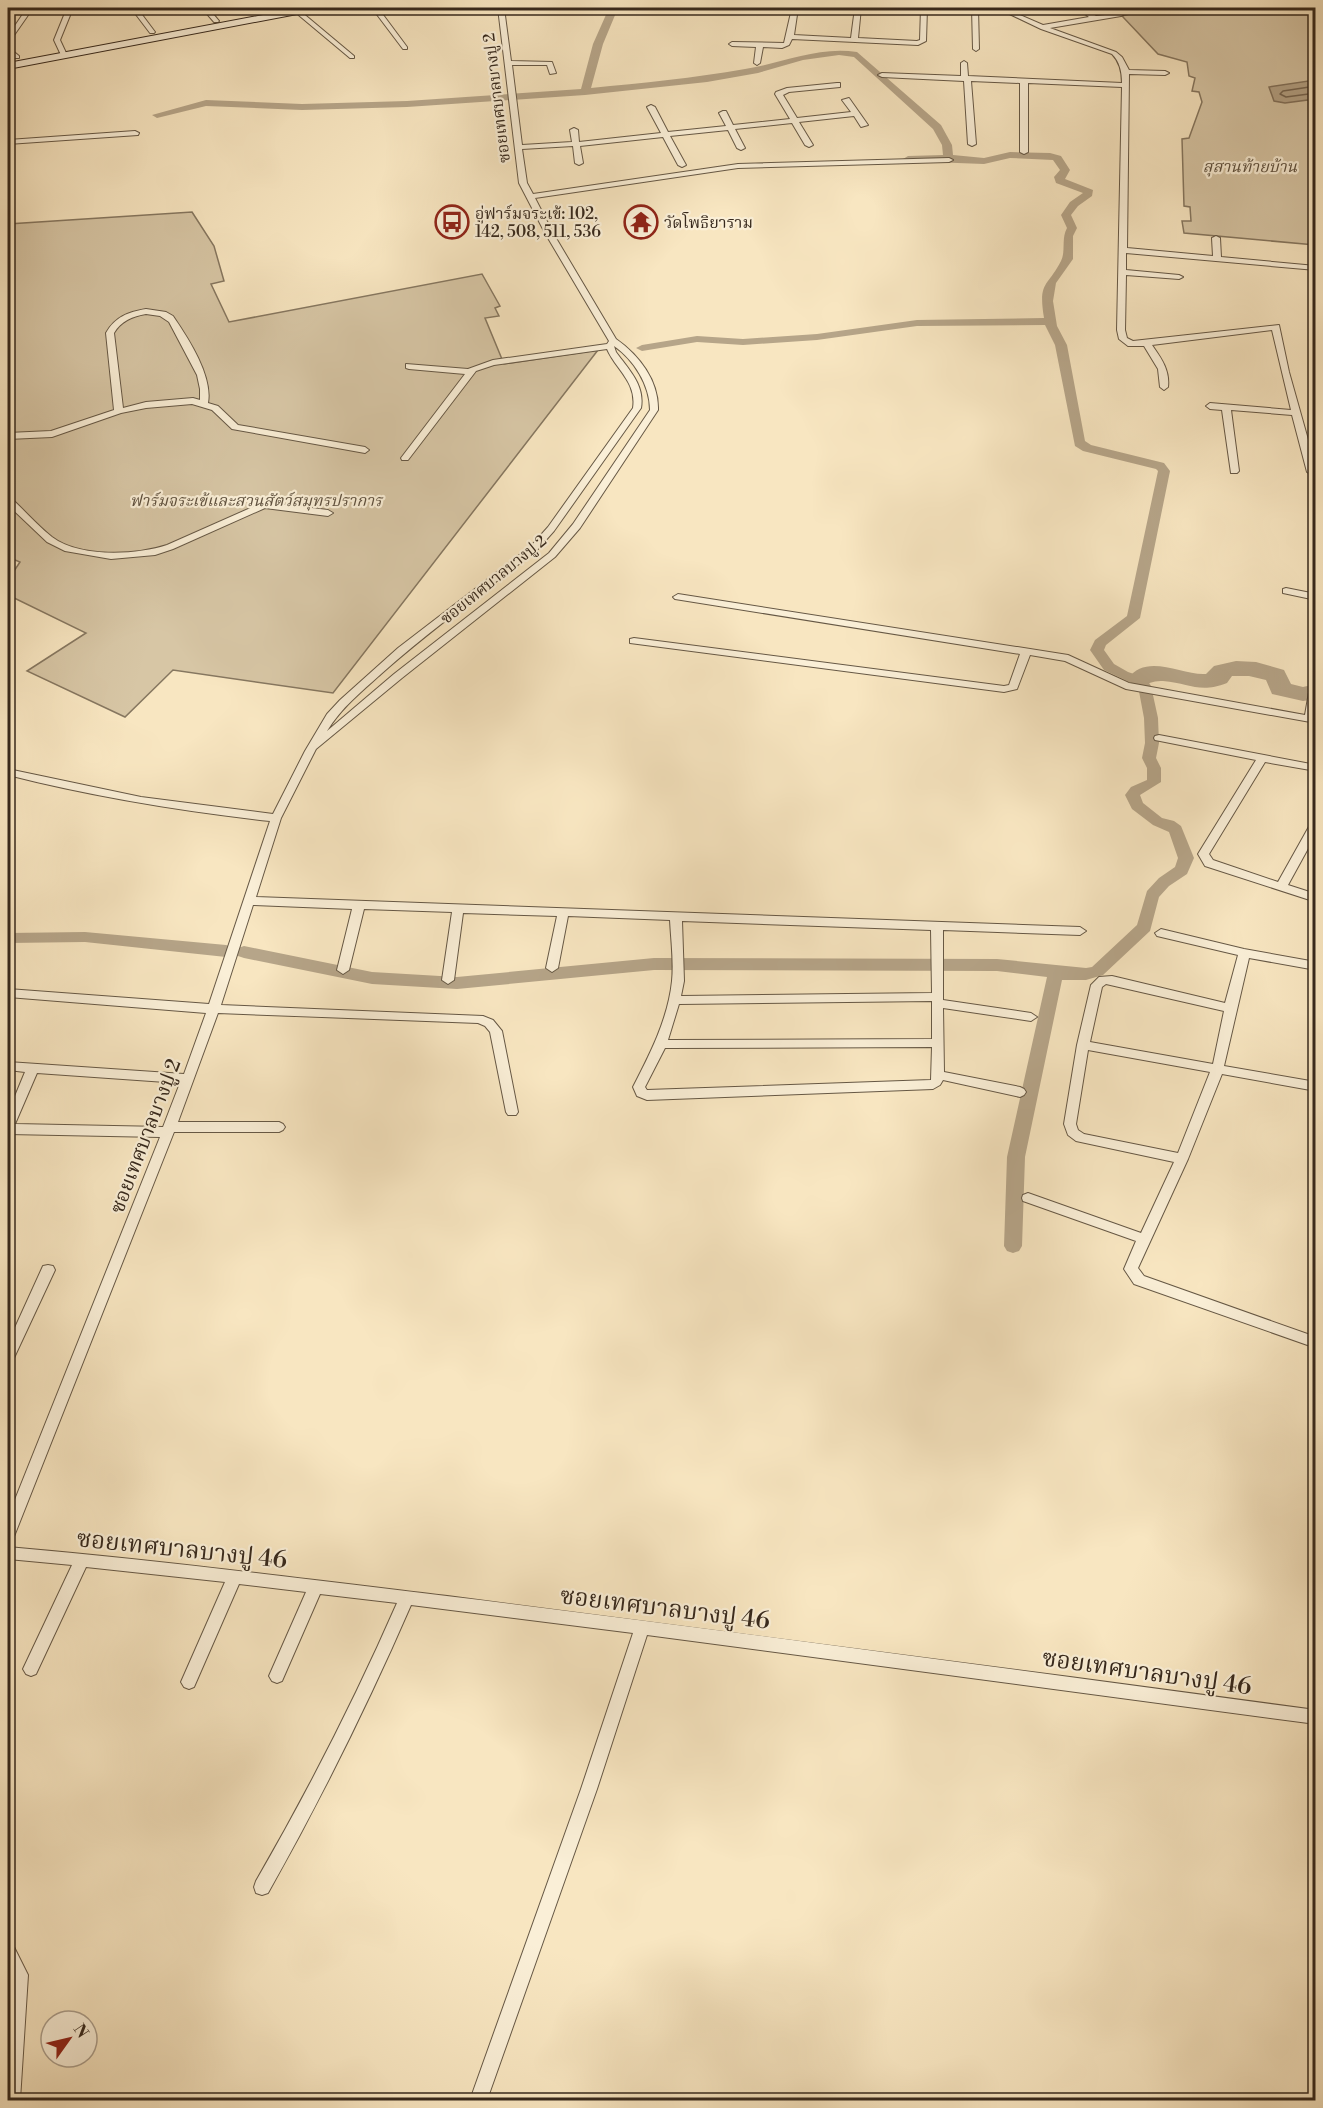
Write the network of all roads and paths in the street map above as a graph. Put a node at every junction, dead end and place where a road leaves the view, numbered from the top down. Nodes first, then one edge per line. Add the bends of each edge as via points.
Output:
1 (30, 8) edge
2 (70, 8) edge
3 (134, 8) edge
4 (205, 8) edge
5 (285, 8) edge
6 (314, 8) edge
7 (375, 8) edge
8 (501, 8) edge
9 (795, 8) edge
10 (858, 8) edge
11 (924, 8) edge
12 (975, 8) edge
13 (1000, 8) edge
14 (1080, 8) edge
15 (297, 11) junction
16 (1121, 14) dead end
17 (1095, 19) junction
18 (216, 21) junction
19 (1043, 28) junction
20 (12, 29) edge
21 (152, 32) junction
22 (790, 37) junction
23 (8, 40) edge
24 (854, 40) junction
25 (732, 44) dead end
26 (760, 45) junction
27 (405, 48) dead end
28 (8, 49) edge
29 (976, 49) dead end
30 (62, 52) junction
31 (352, 57) dead end
32 (12, 58) edge
33 (510, 63) junction
34 (757, 63) dead end
35 (964, 63) dead end
36 (8, 66) edge
37 (1126, 72) junction
38 (552, 73) dead end
39 (1165, 73) dead end
40 (882, 75) dead end
41 (8, 77) edge
42 (966, 79) junction
43 (1024, 82) junction
44 (837, 85) dead end
45 (1127, 85) junction
46 (8, 86) edge
47 (846, 100) dead end
48 (651, 107) dead end
49 (723, 113) dead end
50 (856, 114) junction
51 (795, 120) junction
52 (864, 125) dead end
53 (730, 127) junction
54 (574, 130) dead end
55 (135, 133) dead end
56 (666, 134) junction
57 (8, 142) edge
58 (577, 144) junction
59 (972, 144) dead end
60 (809, 145) dead end
61 (520, 147) junction
62 (741, 148) dead end
63 (1024, 152) dead end
64 (949, 160) dead end
65 (579, 163) dead end
66 (682, 165) dead end
67 (529, 197) junction
68 (1216, 238) dead end
69 (1123, 250) junction
70 (1217, 259) junction
71 (1316, 268) edge
72 (1122, 272) junction
73 (1179, 277) dead end
74 (1146, 343) junction
75 (612, 344) junction
76 (409, 366) dead end
77 (469, 372) junction
78 (1164, 387) dead end
79 (204, 403) junction
80 (1210, 406) dead end
81 (1226, 407) junction
82 (119, 411) junction
83 (1295, 413) junction
84 (8, 436) edge
85 (365, 450) dead end
86 (405, 458) dead end
87 (1234, 471) dead end
88 (1312, 472) dead end
89 (8, 500) edge
90 (328, 513) dead end
91 (1286, 591) dead end
92 (678, 597) dead end
93 (1316, 597) edge
94 (634, 641) dead end
95 (1026, 652) junction
96 (1315, 680) edge
97 (1312, 720) edge
98 (1159, 738) dead end
99 (310, 751) junction
100 (1262, 758) junction
101 (1316, 768) edge
102 (8, 772) edge
103 (276, 818) junction
104 (1316, 823) edge
105 (1281, 887) junction
106 (1316, 898) edge
107 (249, 901) junction
108 (359, 905) junction
109 (458, 908) junction
110 (563, 912) junction
111 (676, 916) junction
112 (937, 926) junction
113 (1080, 931) dead end
114 (1161, 933) dead end
115 (1244, 953) junction
116 (1316, 966) edge
117 (552, 968) dead end
118 (343, 970) dead end
119 (448, 980) dead end
120 (8, 993) edge
121 (674, 1000) junction
122 (938, 1000) junction
123 (1230, 1008) junction
124 (213, 1009) junction
125 (1032, 1017) dead end
126 (938, 1043) junction
127 (661, 1044) junction
128 (1083, 1045) junction
129 (8, 1066) edge
130 (33, 1067) junction
131 (1218, 1068) junction
132 (938, 1075) junction
133 (187, 1079) junction
134 (1316, 1087) edge
135 (1020, 1092) dead end
136 (512, 1112) dead end
137 (279, 1127) dead end
138 (8, 1128) edge
139 (169, 1130) junction
140 (1182, 1159) junction
141 (1028, 1198) dead end
142 (1144, 1239) junction
143 (48, 1270) dead end
144 (1316, 1342) edge
145 (8, 1356) edge
146 (8, 1533) edge
147 (8, 1553) edge
148 (82, 1559) junction
149 (235, 1577) junction
150 (316, 1586) junction
151 (407, 1598) junction
152 (642, 1626) junction
153 (31, 1669) dead end
154 (277, 1676) dead end
155 (189, 1682) dead end
156 (1316, 1717) edge
157 (262, 1887) dead end
158 (8, 1953) edge
159 (12, 2100) edge
160 (478, 2100) edge

1 - 20 street
2 - 30 street via 57,40
3 - 21 street
4 - 18 street
5 - 18 street
6 - 15 street
7 - 27 street
8 - 33 street, ซอยเทศบาลบางปู 2
9 - 22 street
10 - 24 street
11 - 24 street via 921,42
12 - 29 street
13 - 19 street
14 - 17 street
15 - 30 street
15 - 31 street
16 - 17 street
17 - 19 street
18 - 21 street
19 - 37 street via 1114,53
20 - 23 street
21 - 30 street
22 - 24 street
22 - 26 street via 784,45
25 - 26 street
26 - 34 street
28 - 32 street
30 - 32 street
30 - 36 street
33 - 38 street via 550,63
33 - 61 street, ซอยเทศบาลบางปู 2
35 - 42 street
37 - 39 street
37 - 45 street
40 - 42 street
41 - 46 street
42 - 43 street
42 - 59 street
43 - 45 street
43 - 63 street
44 - 51 street via 782,91 779,94
45 - 69 street
47 - 50 street
48 - 56 street
49 - 53 street
50 - 51 street
50 - 52 street
51 - 53 street
51 - 60 street
53 - 56 street
53 - 62 street
54 - 58 street
55 - 57 street
56 - 58 street
56 - 66 street
58 - 61 street
58 - 65 street
61 - 67 street, ซอยเทศบาลบางปู 2 via 523,183
64 - 67 street via 738,166
67 - 75 street, ซอยเทศบาลบางปู 2
68 - 70 street
69 - 70 street
69 - 72 street
70 - 71 street
72 - 73 street
72 - 74 street via 1121,336 1131,344
74 - 78 street via 1164,369
74 - 83 street via 1276,327
75 - 77 street via 493,363
75 - 99 street, ซอยเทศบาลบางปู 2 via 612,352 636,386 640,400 551,529 515,565 360,686 331,716
75 - 99 street, ซอยเทศบาลบางปู 2 via 621,346 634,361 655,397 654,410 577,526 552,555
76 - 77 street
77 - 86 street
79 - 82 street via 174,401
79 - 82 street via 202,377 170,319 155,312 140,312 112,325 110,333
79 - 85 street via 236,427
80 - 81 street
81 - 83 street
81 - 87 street
82 - 84 street via 52,434
83 - 88 street
89 - 90 street via 50,540 68,549 111,556 152,553 264,505
91 - 93 street
92 - 95 street
94 - 95 street via 1004,689 1013,687
95 - 97 street via 1075,660 1126,686
96 - 97 street
98 - 100 street
99 - 103 street, ซอยเทศบาลบางปู 2
100 - 101 street
100 - 105 street via 1203,854 1209,863
102 - 103 street via 65,787
103 - 107 street, ซอยเทศบาลบางปู 2
104 - 105 street
105 - 106 street
107 - 108 street
107 - 124 street, ซอยเทศบาลบางปู 2
108 - 109 street
108 - 118 street
109 - 110 street
109 - 119 street
110 - 111 street
110 - 117 street
111 - 112 street
111 - 121 street via 678,981
112 - 113 street
112 - 122 street
114 - 115 street
115 - 116 street
115 - 123 street
120 - 124 street
121 - 122 street
121 - 127 street
122 - 125 street
122 - 126 street
123 - 128 street via 1103,980 1097,984
123 - 131 street
124 - 133 street, ซอยเทศบาลบางปู 2
124 - 136 street via 479,1019 496,1031
126 - 127 street
126 - 132 street
127 - 132 street via 639,1087 641,1093 927,1085 936,1082
128 - 131 street
128 - 140 street via 1072,1132 1080,1138
129 - 130 street
130 - 133 street
130 - 138 street
131 - 134 street
131 - 140 street
132 - 135 street
133 - 139 street, ซอยเทศบาลบางปู 2
137 - 139 street
138 - 139 street
139 - 146 street, ซอยเทศบาลบางปู 2
140 - 142 street
141 - 142 street
142 - 144 street via 1131,1269 1139,1280
143 - 145 street
147 - 148 street, ซอยเทศบาลบางปู 46
148 - 149 street, ซอยเทศบาลบางปู 46
148 - 153 street
149 - 150 street, ซอยเทศบาลบางปู 46
149 - 155 street
150 - 151 street, ซอยเทศบาลบางปู 46
150 - 154 street
151 - 152 street, ซอยเทศบาลบางปู 46
151 - 157 street via 365,1693
152 - 156 street, ซอยเทศบาลบางปู 46
152 - 160 street via 589,1789
158 - 159 street via 20,1975

